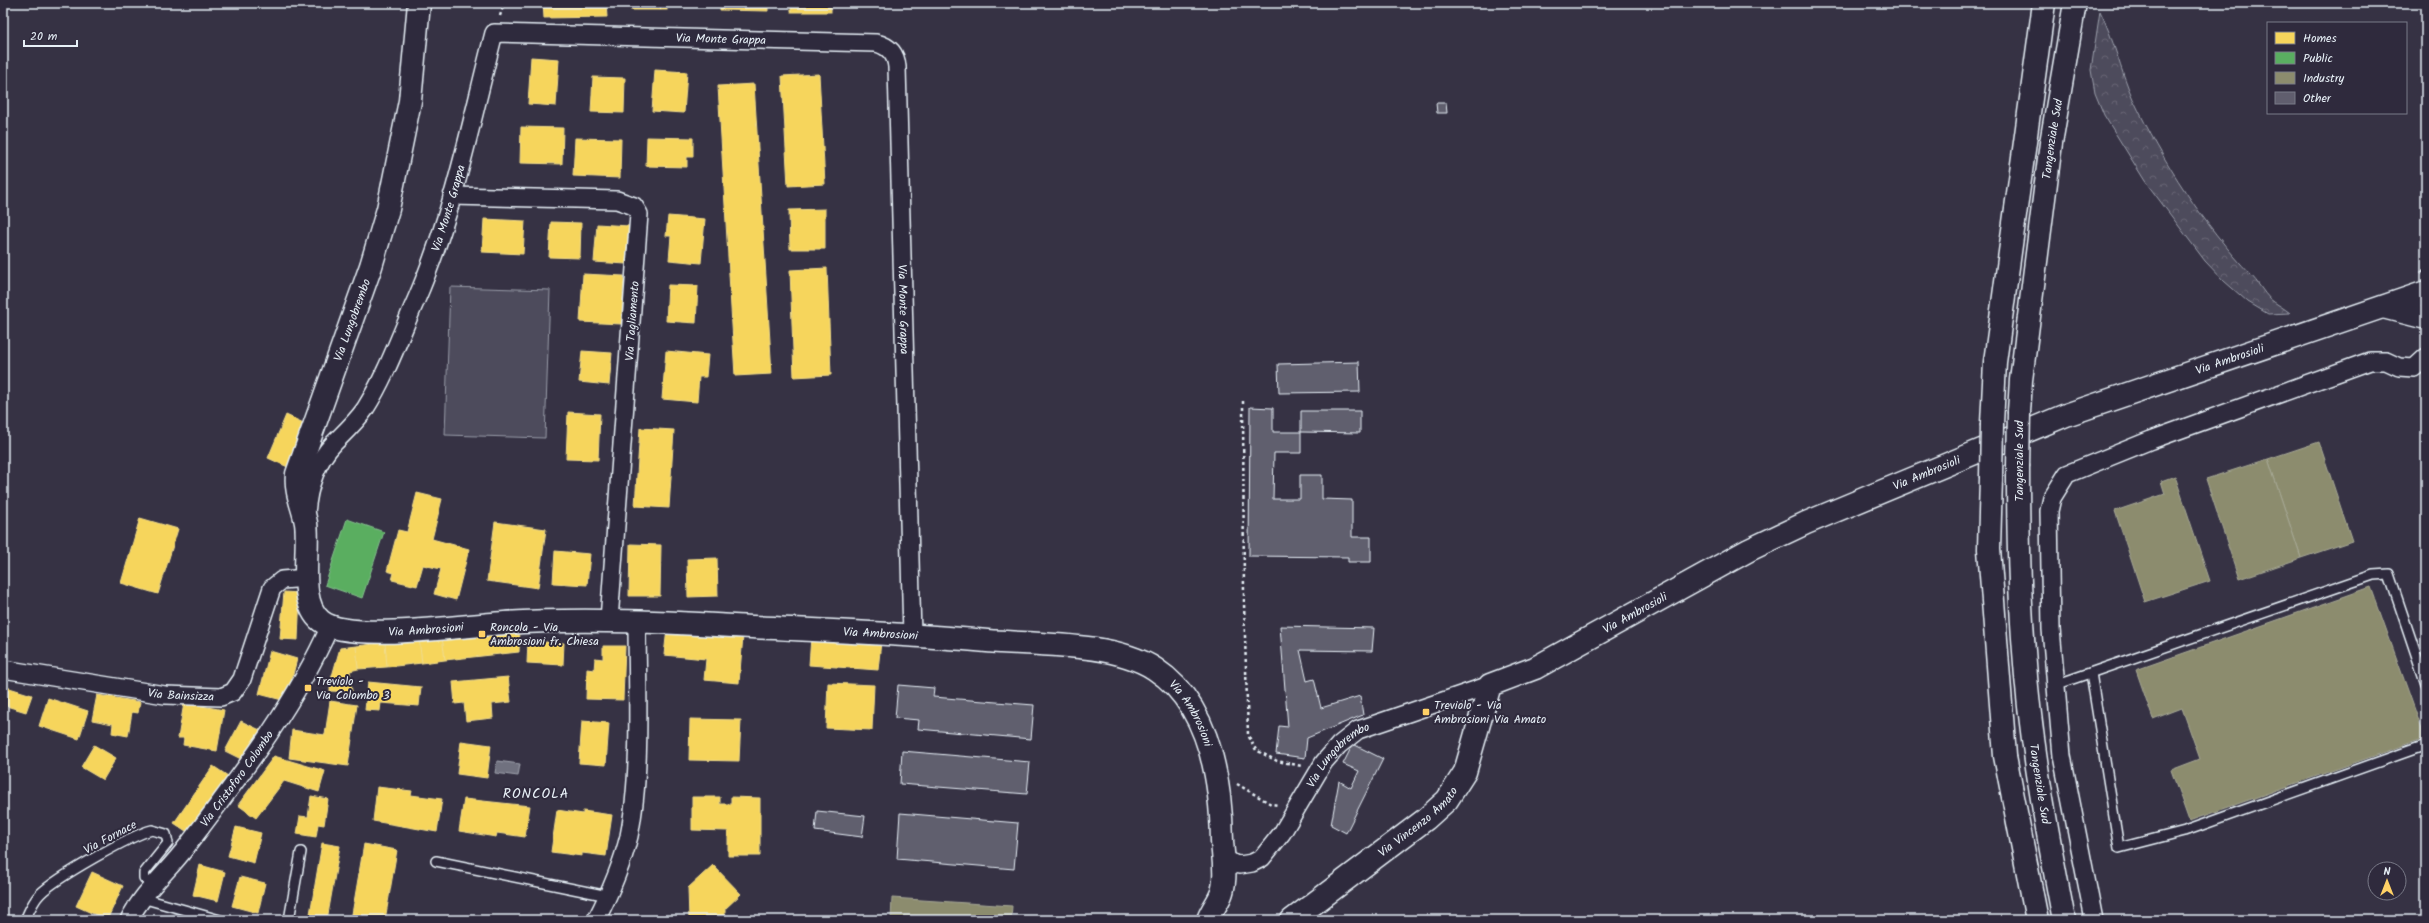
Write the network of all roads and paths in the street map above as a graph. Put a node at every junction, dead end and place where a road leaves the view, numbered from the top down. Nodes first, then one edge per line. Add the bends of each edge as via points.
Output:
1 (418, 3) edge
2 (2044, 3) edge
3 (2075, 3) edge
4 (452, 196) junction
5 (2426, 292) edge
6 (2383, 307) junction
7 (2426, 318) edge
8 (2426, 357) edge
9 (1243, 401) dead end
10 (306, 522) junction
11 (307, 578) junction
12 (609, 620) junction
13 (637, 621) junction
14 (330, 626) junction
15 (912, 635) junction
16 (3, 669) edge
17 (2091, 673) junction
18 (2426, 684) edge
19 (1490, 685) junction
20 (2055, 685) junction
21 (2426, 745) edge
22 (1316, 774) junction
23 (301, 852) dead end
24 (1223, 857) junction
25 (436, 861) dead end
26 (2056, 879) junction
27 (147, 892) junction
28 (608, 896) junction
29 (25, 920) edge
30 (130, 920) edge
31 (220, 920) edge
32 (289, 920) edge
33 (596, 920) edge
34 (1208, 920) edge
35 (1292, 920) edge
36 (2037, 920) edge
37 (2064, 920) edge
38 (2072, 920) edge
39 (2094, 920) edge

1 - 10 main road, Via Lungobrembo via 407,121 384,223 297,474 298,498
2 - 36 main road, bridge via 1995,362 1989,549 2005,756
3 - 26 main road, Tangenziale Sud, bridge via 2051,143 2019,412 2018,547 2024,652 2034,753
4 - 10 street, Via Monte Grappa via 422,285 373,394 359,418 326,453 316,468 310,487
4 - 12 street, Via Tagliamento via 617,200 634,206 639,214
4 - 15 street, Via Monte Grappa via 494,33 870,42 881,44 890,50 897,67
5 - 6 main road, Via Ambrosioli
6 - 7 main road
6 - 19 main road, Via Ambrosioli via 2066,415 1806,523 1749,550 1535,668
8 - 20 street via 2414,368 2399,367 2386,361 2370,361 2351,367 2150,440 2068,474 2052,498 2049,511 2051,628
9 - 22 path via 1244,604 1248,735 1256,750 1277,761 1305,767
10 - 11 main road, Via Lungobrembo
11 - 14 main road, Via Lungobrembo via 311,608 317,617
11 - 16 street, Via Bainsizza via 282,580 272,588 242,679 232,692 220,697 165,694
12 - 13 main road, Via Ambrosioni
12 - 14 main road, Via Ambrosioni via 502,623 384,631 351,630
13 - 15 main road, Via Ambrosioni
13 - 28 street via 636,762 632,813 625,848
14 - 27 street, Via Cristoforo Colombo via 276,726 183,852
15 - 24 main road, Via Ambrosioni via 1104,651 1134,658 1158,672 1175,686 1188,703 1207,744 1220,800
17 - 18 lane via 2373,576 2389,574
17 - 20 lane
17 - 21 lane via 2119,848 2185,831
19 - 22 street, Via Lungobrembo via 1358,730 1339,746
19 - 35 main road, Via Vincenzo Amato via 1465,772 1447,800 1426,820
20 - 39 street via 2062,756
22 - 24 street, Via Lungobrembo via 1290,822 1262,858 1240,865
23 - 32 lane
24 - 34 main road, Via Ambrosioni via 1222,892
25 - 28 lane
26 - 37 main road, Tangenziale Sud
26 - 38 main road
27 - 29 lane, Via Fornace via 144,873 168,843 166,834 152,830 89,862 51,885 39,895
27 - 30 street, Via Cristoforo Colombo
27 - 31 lane
28 - 33 street

